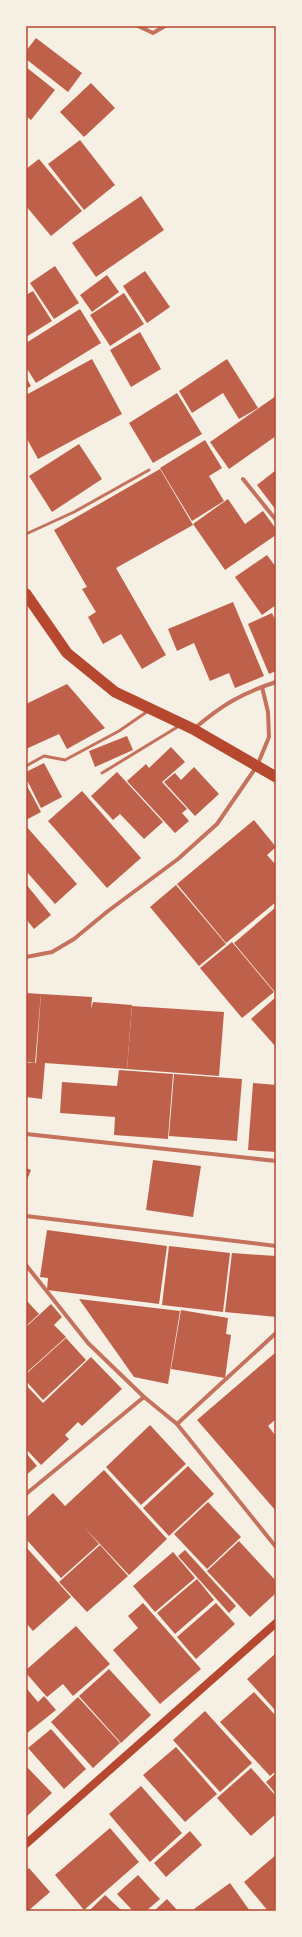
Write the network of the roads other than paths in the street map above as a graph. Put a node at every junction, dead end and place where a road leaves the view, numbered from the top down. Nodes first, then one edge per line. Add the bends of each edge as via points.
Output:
1 (138, 26) edge
2 (165, 26) edge
3 (149, 470) dead end
4 (243, 479) dead end
5 (276, 520) edge
6 (26, 534) edge
7 (26, 594) edge
8 (276, 682) edge
9 (262, 687) junction
10 (151, 709) junction
11 (188, 727) junction
12 (26, 766) edge
13 (257, 766) junction
14 (102, 773) dead end
15 (276, 777) edge
16 (26, 956) edge
17 (26, 1134) edge
18 (276, 1161) edge
19 (26, 1216) edge
20 (276, 1246) edge
21 (26, 1265) edge
22 (276, 1333) edge
23 (144, 1396) junction
24 (177, 1424) junction
25 (26, 1494) edge
26 (276, 1548) edge
27 (276, 1622) edge
28 (26, 1844) edge

1 - 2 street via 153,32
3 - 6 lane via 74,512
4 - 5 street
7 - 10 highway via 67,653 115,692
8 - 9 street
9 - 11 street via 251,690
9 - 13 street via 268,712 269,737
10 - 11 highway
10 - 12 lane via 119,731 65,760 44,756
11 - 13 highway
11 - 14 lane
13 - 15 highway
13 - 16 street via 217,824 178,859 74,939 52,952
17 - 18 street
19 - 20 street
21 - 23 street via 88,1343
22 - 24 street
23 - 24 street
23 - 25 street
24 - 26 street
27 - 28 main road

